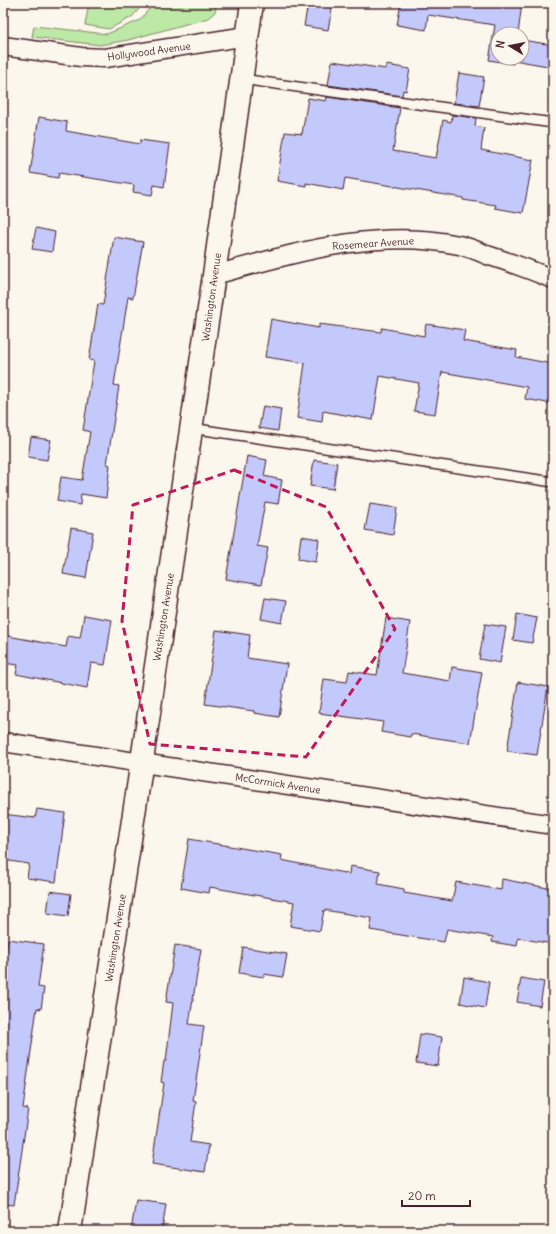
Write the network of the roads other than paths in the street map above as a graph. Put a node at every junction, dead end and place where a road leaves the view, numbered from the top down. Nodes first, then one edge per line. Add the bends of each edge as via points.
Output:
1 (252, 3) edge
2 (247, 36) junction
3 (3, 46) edge
4 (242, 79) junction
5 (553, 123) edge
6 (214, 275) junction
7 (553, 279) edge
8 (191, 428) junction
9 (553, 482) edge
10 (3, 742) edge
11 (141, 763) junction
12 (553, 824) edge
13 (70, 1231) edge

1 - 2 street, Washington Avenue
2 - 3 street, Hollywood Avenue via 105,58
2 - 4 street, Washington Avenue
4 - 5 lane
4 - 6 street, Washington Avenue
6 - 7 street, Rosemear Avenue via 316,248 356,242 421,240 460,245
6 - 8 street, Washington Avenue
8 - 9 lane
8 - 11 street, Washington Avenue
10 - 11 street, McCormick Avenue
11 - 12 street, McCormick Avenue
11 - 13 street, Washington Avenue

